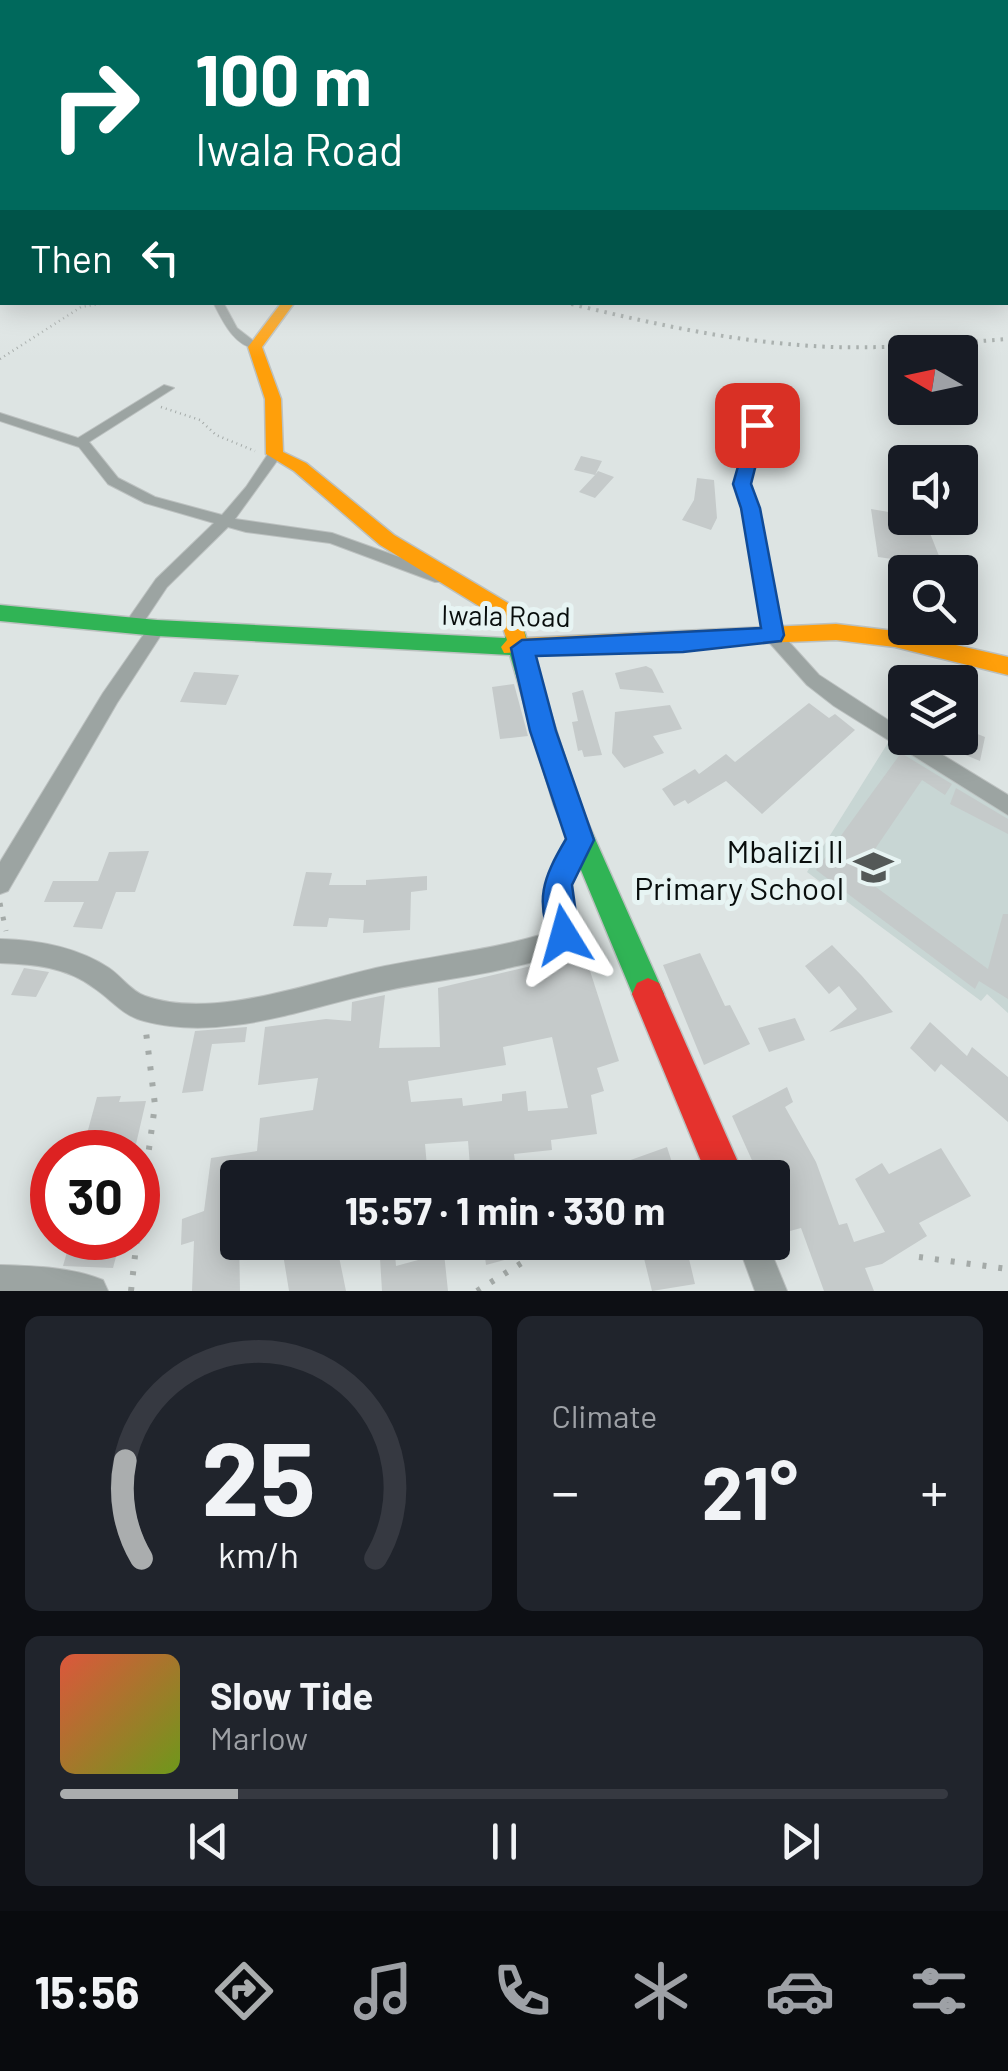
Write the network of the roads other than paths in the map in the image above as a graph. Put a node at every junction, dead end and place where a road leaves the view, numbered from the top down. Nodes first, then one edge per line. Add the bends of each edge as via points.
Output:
1 (219, 305) edge
2 (287, 305) edge
3 (254, 347) junction
4 (168, 388) dead end
5 (0, 417) edge
6 (757, 425) dead end
7 (78, 443) junction
8 (275, 455) junction
9 (224, 521) junction
10 (467, 587) junction
11 (0, 614) edge
12 (133, 625) junction
13 (157, 628) junction
14 (773, 635) junction
15 (522, 648) junction
16 (1008, 666) edge
17 (1008, 806) edge
18 (580, 840) junction
19 (0, 883) edge
20 (4, 951) edge
21 (719, 1160) edge
22 (759, 1260) edge
23 (0, 1281) edge
24 (92, 1291) edge
25 (771, 1291) edge

1 - 3 street via 229,326
2 - 3 street
3 - 8 street via 277,418
4 - 7 street
5 - 7 street
6 - 14 street via 742,484
7 - 9 street via 128,490
8 - 9 street
8 - 10 street via 388,540
9 - 10 street via 332,538
9 - 12 street via 150,594
10 - 15 street via 510,615
11 - 12 street, Iwala Road
12 - 13 street, Iwala Road
13 - 15 street, Iwala Road
13 - 19 street
14 - 15 street, Iwala Road
14 - 16 street, Iwala Road via 863,634
14 - 17 street via 841,701
15 - 18 street
18 - 20 street via 557,884 564,935 558,942 294,1004 218,1015 166,1012 128,1002 74,962
18 - 21 street
22 - 25 street
23 - 24 street

